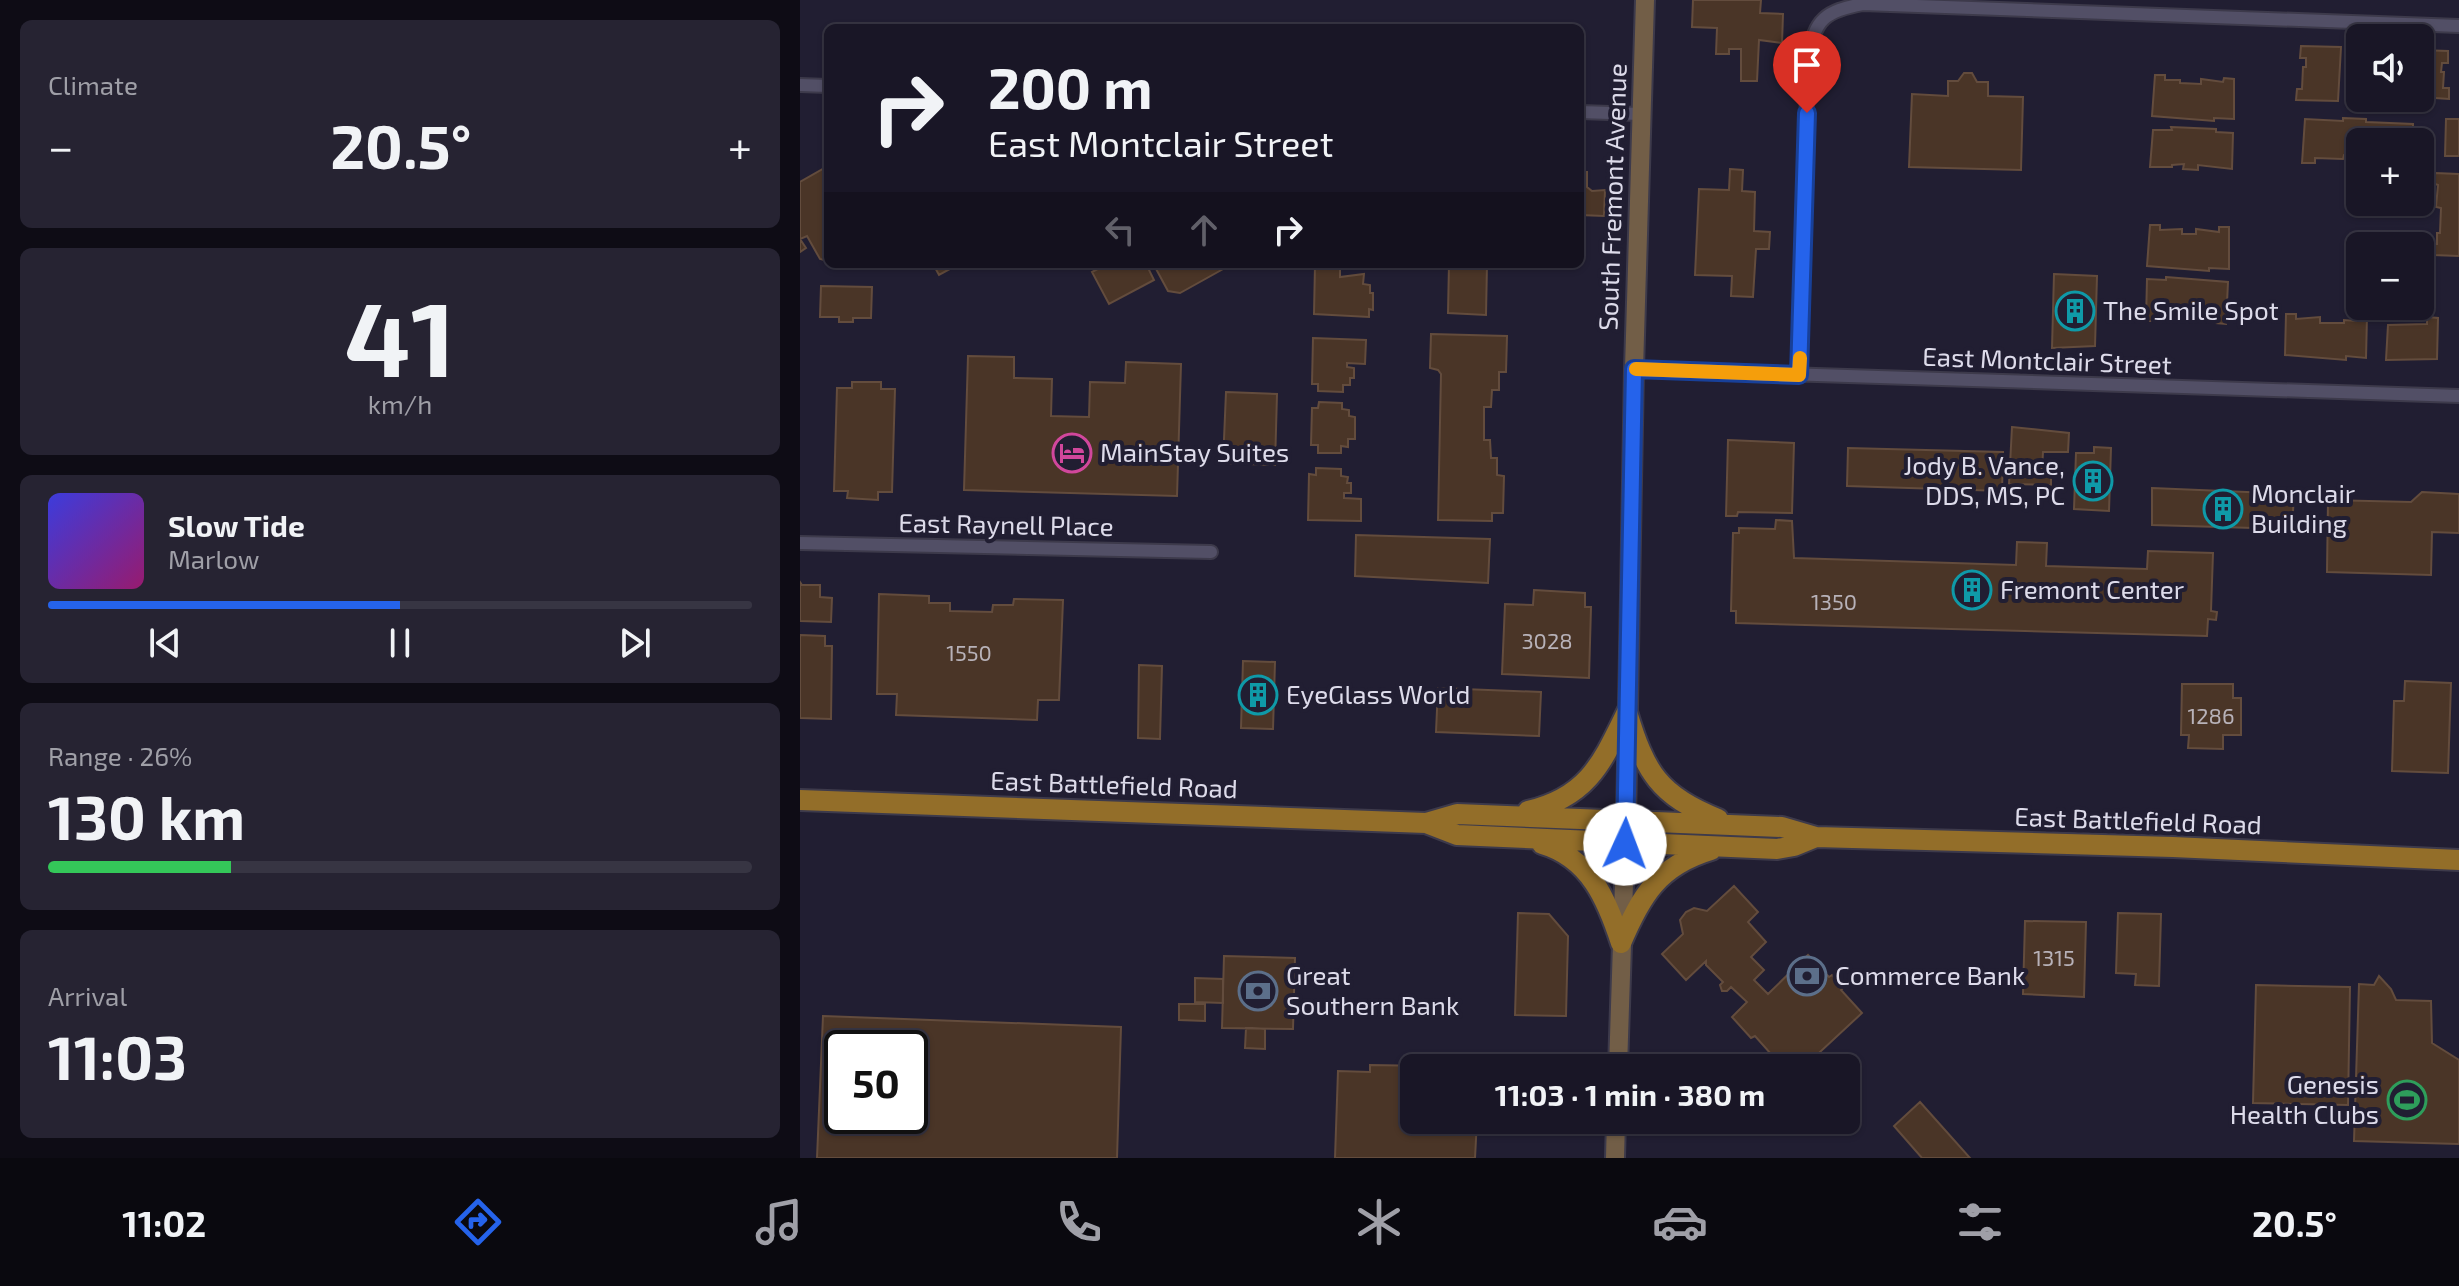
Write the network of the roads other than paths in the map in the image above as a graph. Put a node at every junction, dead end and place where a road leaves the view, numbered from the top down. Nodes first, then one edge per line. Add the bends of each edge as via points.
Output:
1 (1645, 0) edge
2 (2459, 26) edge
3 (800, 85) edge
4 (824, 86) edge
5 (1584, 112) edge
6 (1640, 114) junction
7 (1634, 369) junction
8 (1799, 375) junction
9 (2459, 396) edge
10 (800, 543) edge
11 (1211, 552) dead end
12 (1627, 712) junction
13 (800, 800) edge
14 (1509, 816) junction
15 (1626, 821) junction
16 (1426, 823) junction
17 (1733, 825) junction
18 (1816, 837) junction
19 (1523, 839) junction
20 (1625, 844) junction
21 (1722, 847) junction
22 (2459, 860) edge
23 (1621, 943) junction
24 (1618, 1054) edge
25 (1616, 1134) edge
26 (1615, 1158) edge

1 - 6 main road, South Fremont Avenue
2 - 8 street via 1863,4 1829,14 1818,23 1808,57
3 - 4 street
5 - 6 street
6 - 7 main road, South Fremont Avenue
7 - 8 street, East Montclair Street
7 - 12 main road, South Fremont Avenue
8 - 9 street, East Montclair Street
10 - 11 street, East Raynell Place
12 - 14 main road via 1582,787 1544,808
12 - 15 main road, South Fremont Avenue
12 - 17 main road via 1655,779 1690,808
13 - 16 main road, East Battlefield Road
14 - 15 main road, East Battlefield Road
14 - 16 main road, East Battlefield Road via 1457,814
15 - 17 main road, East Battlefield Road
15 - 20 main road, South Fremont Avenue
16 - 19 main road, East Battlefield Road via 1457,835
17 - 18 main road, East Battlefield Road via 1782,827
18 - 21 main road, East Battlefield Road via 1777,849
18 - 22 main road, East Battlefield Road
19 - 20 main road, East Battlefield Road
19 - 23 main road via 1552,847 1591,875 1609,905
20 - 21 main road, East Battlefield Road
20 - 23 main road, South Fremont Avenue
21 - 23 main road via 1676,864 1661,877 1643,895
23 - 24 main road, South Fremont Avenue
25 - 26 main road

